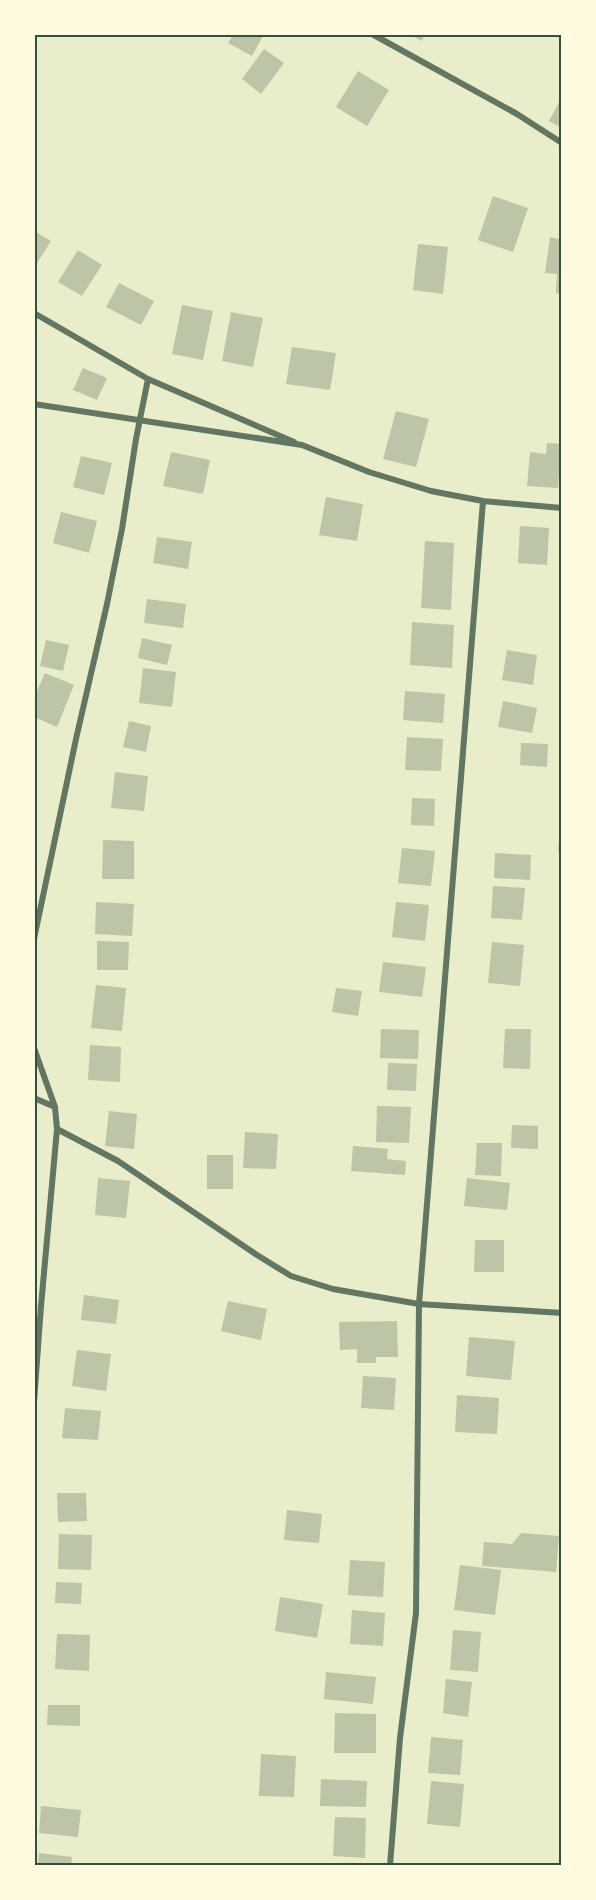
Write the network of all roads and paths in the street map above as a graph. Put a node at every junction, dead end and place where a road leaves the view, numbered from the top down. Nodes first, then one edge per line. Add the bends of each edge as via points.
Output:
1 (372, 34) edge
2 (561, 143) edge
3 (34, 313) edge
4 (147, 379) junction
5 (34, 404) edge
6 (140, 420) junction
7 (302, 445) junction
8 (483, 501) junction
9 (561, 508) edge
10 (34, 939) edge
11 (34, 1048) edge
12 (34, 1098) edge
13 (55, 1107) junction
14 (57, 1129) junction
15 (419, 1304) junction
16 (561, 1313) edge
17 (34, 1402) edge
18 (390, 1866) edge

1 - 2 street via 517,114
3 - 4 street
4 - 6 street
4 - 7 street
5 - 6 street
6 - 7 street
6 - 10 street via 110,593
7 - 8 street via 369,472 431,491
8 - 9 street
8 - 15 street
11 - 13 street
12 - 13 street
13 - 14 street
14 - 15 street via 118,1161 291,1276 333,1289
14 - 17 street
15 - 16 street
15 - 18 street via 416,1613 400,1738

